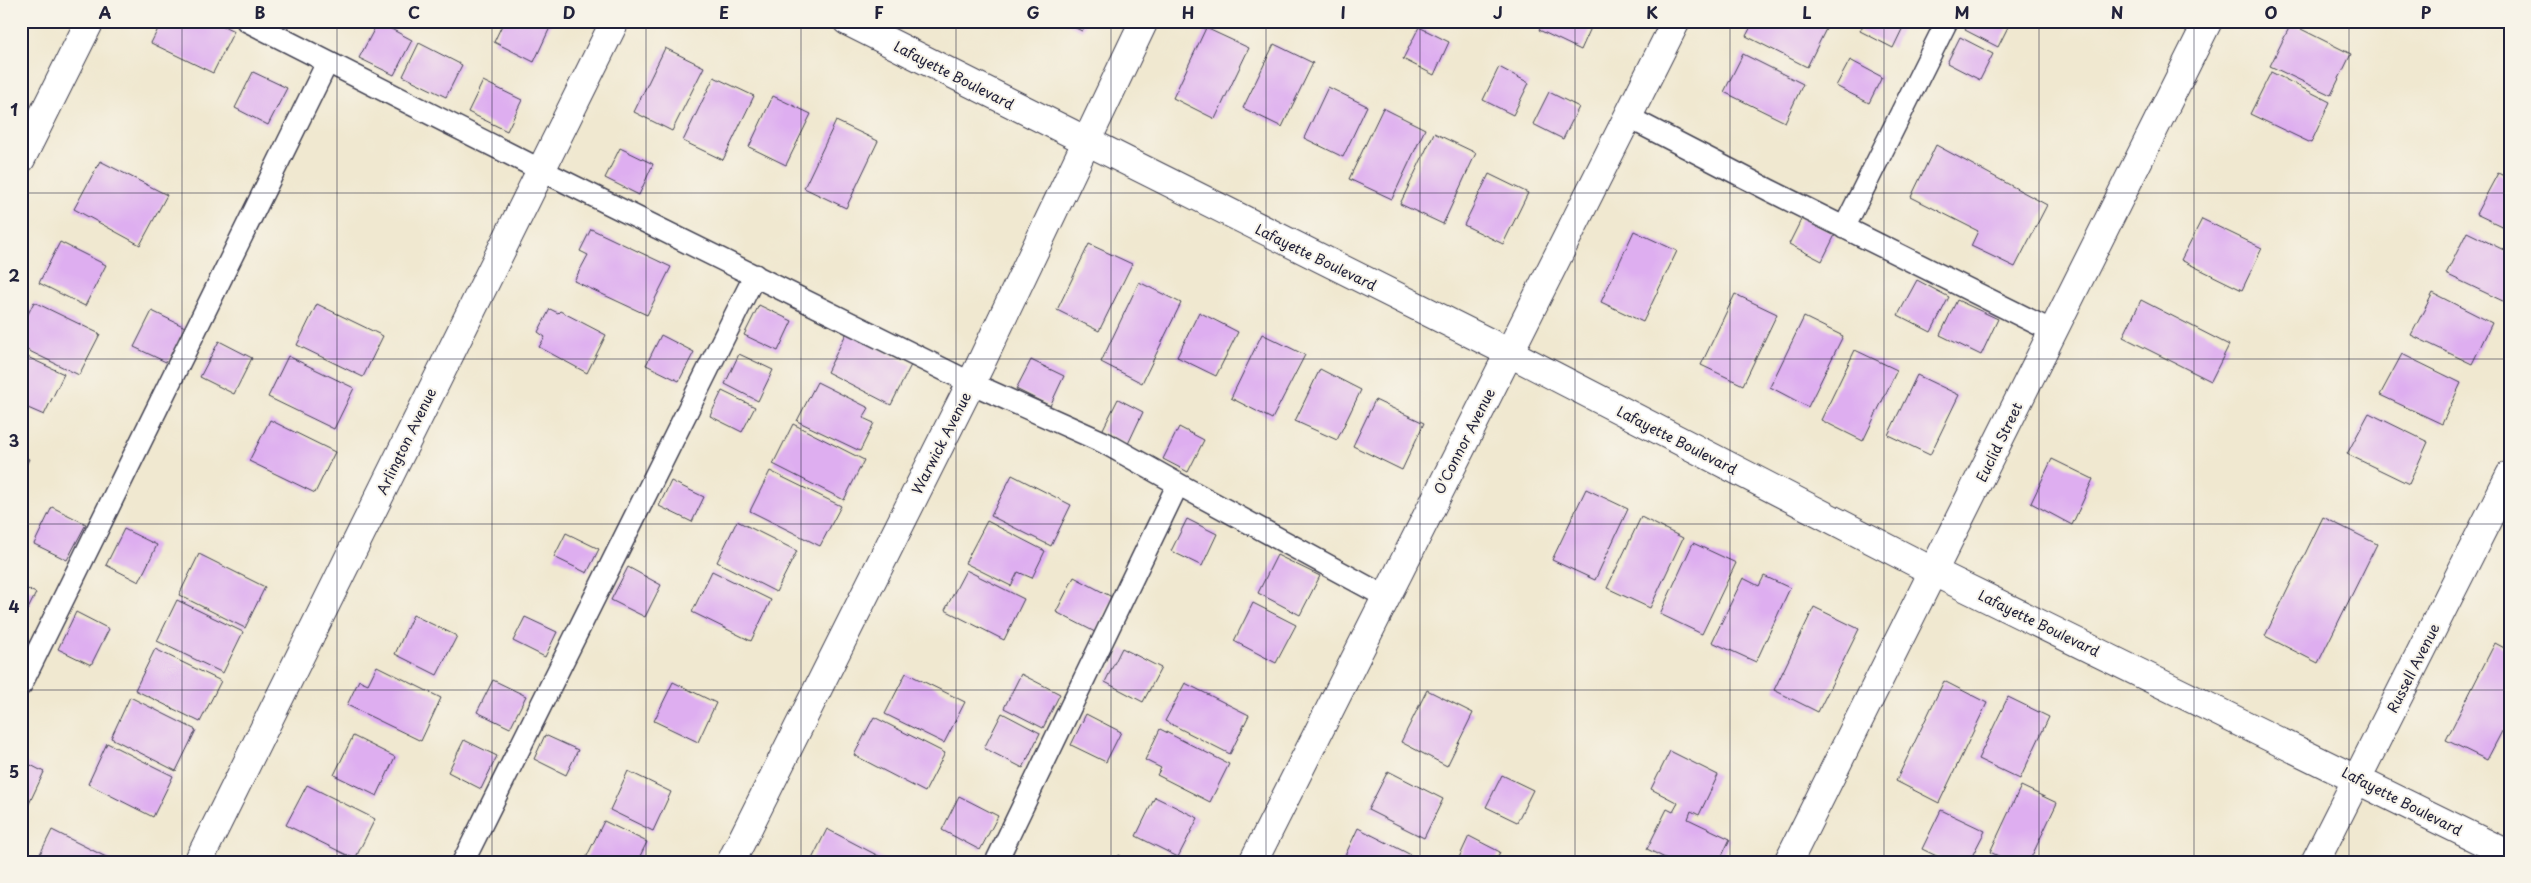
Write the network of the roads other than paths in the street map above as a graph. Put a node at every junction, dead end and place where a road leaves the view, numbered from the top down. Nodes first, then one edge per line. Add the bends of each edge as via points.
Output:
1 (90, 21) edge
2 (247, 21) edge
3 (615, 21) edge
4 (847, 21) edge
5 (1144, 21) edge
6 (1676, 21) edge
7 (1947, 21) edge
8 (2208, 21) edge
9 (327, 63) junction
10 (1628, 116) junction
11 (1088, 143) junction
12 (21, 159) edge
13 (541, 170) junction
14 (1844, 228) junction
15 (755, 275) junction
16 (2054, 332) junction
17 (1508, 352) junction
18 (971, 382) junction
19 (2510, 475) edge
20 (1178, 484) junction
21 (1934, 572) junction
22 (1386, 597) junction
23 (21, 685) edge
24 (2357, 779) junction
25 (2510, 855) edge
26 (198, 862) edge
27 (463, 862) edge
28 (731, 862) edge
29 (996, 862) edge
30 (1253, 862) edge
31 (1788, 862) edge
32 (2315, 862) edge

1 - 12 street
2 - 9 lane
3 - 13 street, Arlington Avenue
4 - 11 street, Lafayette Boulevard
5 - 11 street, Warwick Avenue via 1110,87
6 - 10 street, O'Connor Avenue
7 - 14 lane
8 - 16 street, Euclid Street
9 - 13 lane
9 - 23 lane
10 - 14 lane
10 - 17 street, O'Connor Avenue
11 - 17 street, Lafayette Boulevard
11 - 18 street, Warwick Avenue
13 - 15 lane
13 - 26 street, Arlington Avenue
14 - 16 lane
15 - 18 lane
15 - 27 lane
16 - 21 street, Euclid Street
17 - 21 street, Lafayette Boulevard
17 - 22 street, O'Connor Avenue
18 - 20 lane via 1105,443
18 - 28 street, Warwick Avenue
19 - 24 street, Russell Avenue
20 - 22 lane
20 - 29 lane
21 - 24 street, Lafayette Boulevard
21 - 31 street, Euclid Street
22 - 30 street, O'Connor Avenue
24 - 25 street, Lafayette Boulevard
24 - 32 street, Russell Avenue

